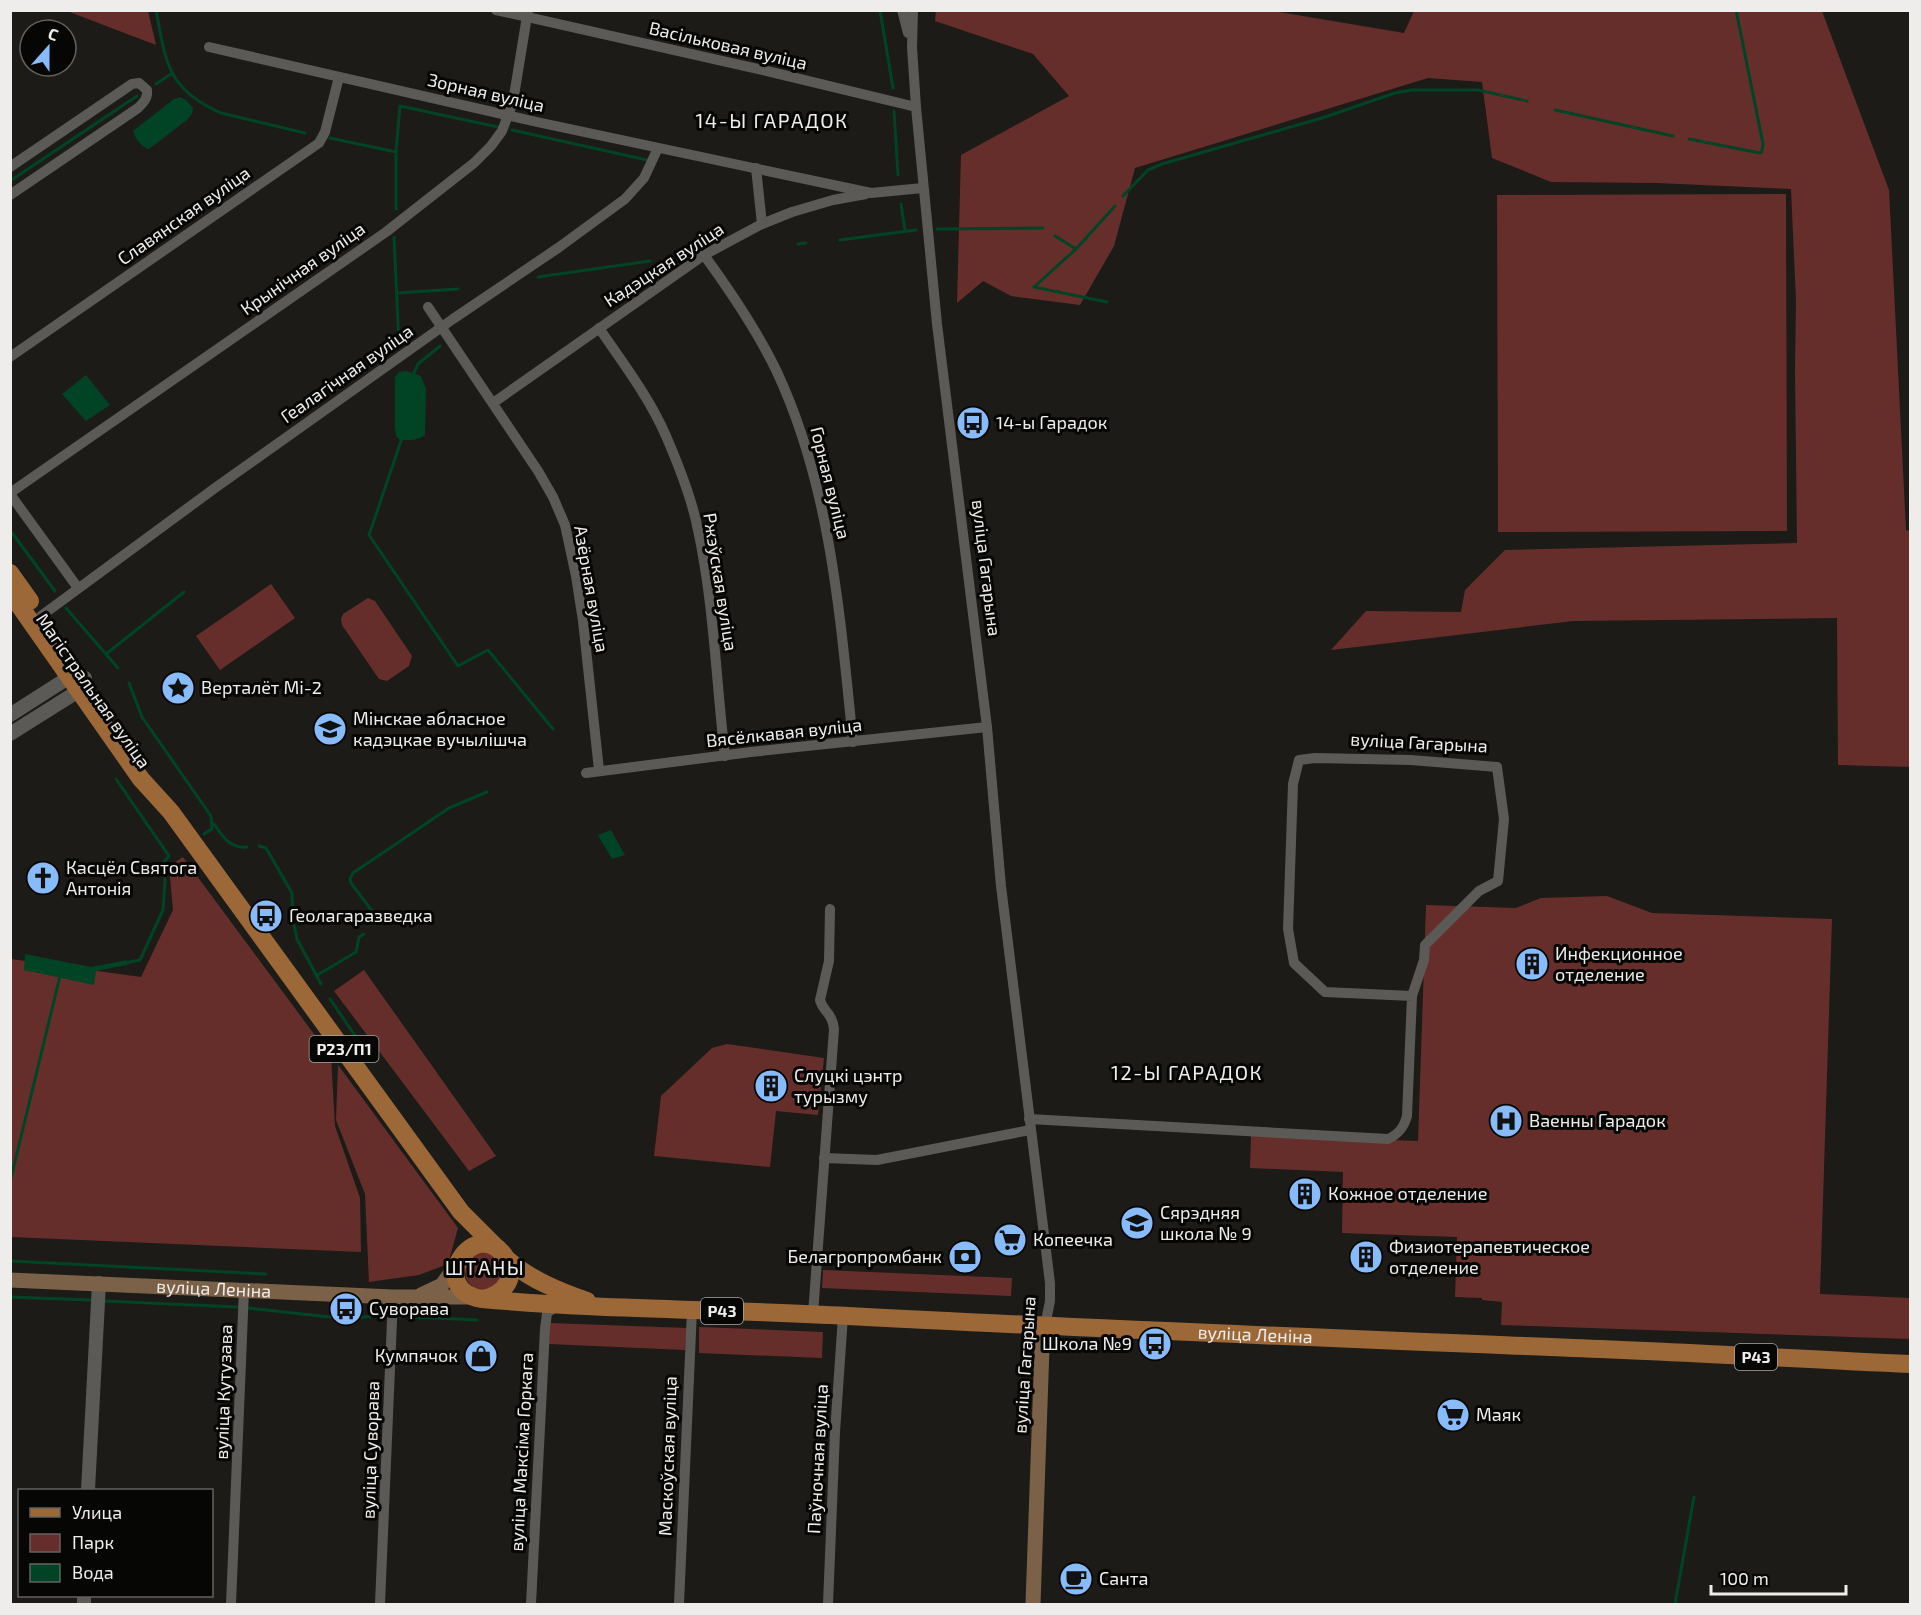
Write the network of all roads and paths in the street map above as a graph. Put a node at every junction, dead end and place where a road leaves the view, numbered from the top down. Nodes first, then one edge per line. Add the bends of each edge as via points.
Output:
1 (496, 10) edge
2 (902, 10) edge
3 (913, 10) edge
4 (527, 14) edge
5 (209, 47) dead end
6 (912, 47) junction
7 (339, 77) junction
8 (916, 107) junction
9 (507, 115) junction
10 (658, 148) junction
11 (10, 168) edge
12 (756, 168) junction
13 (923, 188) junction
14 (871, 193) junction
15 (10, 195) edge
16 (762, 224) junction
17 (704, 255) junction
18 (428, 307) dead end
19 (442, 327) junction
20 (600, 328) junction
21 (10, 357) edge
22 (494, 403) junction
23 (10, 494) edge
24 (10, 573) edge
25 (78, 588) junction
26 (10, 592) edge
27 (41, 616) junction
28 (79, 681) junction
29 (10, 715) edge
30 (987, 727) junction
31 (10, 734) edge
32 (854, 742) junction
33 (725, 756) junction
34 (599, 770) junction
35 (586, 773) dead end
36 (830, 909) dead end
37 (1412, 996) junction
38 (1029, 1125) junction
39 (824, 1158) junction
40 (461, 1212) junction
41 (502, 1254) junction
42 (459, 1259) junction
43 (10, 1280) edge
44 (99, 1283) junction
45 (244, 1289) junction
46 (393, 1297) junction
47 (416, 1297) junction
48 (478, 1298) junction
49 (559, 1299) junction
50 (692, 1310) junction
51 (813, 1314) junction
52 (843, 1316) junction
53 (1046, 1326) junction
54 (1911, 1364) edge
55 (88, 1489) edge
56 (231, 1605) edge
57 (381, 1605) edge
58 (531, 1605) edge
59 (679, 1605) edge
60 (828, 1605) edge
61 (1033, 1605) edge

1 - 4 street, Васільковая вуліца
2 - 6 street
3 - 6 street, вуліца Гагарына
4 - 8 street, Васільковая вуліца
4 - 9 street, Крынічная вуліца via 513,102
5 - 7 street, Зорная вуліца
6 - 8 street, вуліца Гагарына
7 - 9 street, Зорная вуліца
7 - 21 street, Славянская вуліца via 319,143
8 - 13 street, вуліца Гагарына
9 - 10 street, Зорная вуліца
9 - 23 street, Крынічная вуліца via 502,132 474,164 386,232
10 - 12 street, Зорная вуліца
10 - 19 street, Геалагічная вуліца via 644,178 625,200
11 - 15 street via 132,84 139,83 147,90 145,101 138,108
12 - 14 street, Зорная вуліца
12 - 16 street
13 - 14 street, Зорная вуліца
13 - 30 street, вуліца Гагарына
14 - 16 street, Кадэцкая вуліца via 833,200
16 - 17 street, Кадэцкая вуліца
17 - 20 street, Кадэцкая вуліца
17 - 32 street, Горная вуліца via 750,322 776,371 808,455 838,593
18 - 19 street, Азёрная вуліца
19 - 22 street, Азёрная вуліца
19 - 25 street, Геалагічная вуліца
20 - 22 street, Кадэцкая вуліца
20 - 33 street, Ржэўская вуліца via 643,391 684,482 698,530 709,596
22 - 34 street, Азёрная вуліца via 553,497 565,525 583,621
23 - 25 street
24 - 27 main road, Магістральная вуліца / Р23/П1
25 - 27 street, Геалагічная вуліца
26 - 28 main road, Магістральная вуліца / Р23/П1
27 - 28 main road, Магістральная вуліца / Р23/П1
28 - 29 street
28 - 31 street
28 - 40 main road, Магістральная вуліца / Р23/П1 via 141,779 171,812
30 - 32 street, Вясёлкавая вуліца
30 - 38 street, вуліца Гагарына
32 - 33 street, Вясёлкавая вуліца
33 - 34 street, Вясёлкавая вуліца
34 - 35 street, Вясёлкавая вуліца
36 - 39 street via 829,961 820,1000 834,1029
37 - 37 street, вуліца Гагарына via 1425,945 1479,891 1498,881 1504,819 1497,767 1411,760 1299,760 1293,784 1288,929 1294,963 1325,992
37 - 38 street via 1407,1116 1395,1136
38 - 39 street via 877,1160
38 - 53 street, вуліца Гагарына via 1050,1284
39 - 51 street
40 - 41 main road, Магістральная вуліца / Р23/П1
40 - 42 main road via 464,1243
41 - 42 main road via 482,1244 467,1249
41 - 48 main road via 510,1269 505,1287 491,1297
41 - 49 main road, вуліца Леніна / Р43
42 - 47 main road, вуліца Леніна / Р43 via 442,1285
42 - 48 main road via 456,1278 463,1290
43 - 44 main road, вуліца Леніна / Р43
44 - 45 main road, вуліца Леніна / Р43
44 - 55 street
45 - 46 main road, вуліца Леніна / Р43
45 - 56 street, вуліца Кутузава
46 - 47 main road, вуліца Леніна / Р43
46 - 57 street, вуліца Суворава
47 - 48 main road, вуліца Леніна / Р43
48 - 49 main road, вуліца Леніна / Р43
49 - 50 main road, вуліца Леніна / Р43
49 - 58 street, вуліца Максіма Горкага via 547,1313 545,1329
50 - 51 main road, вуліца Леніна / Р43
50 - 59 street, Маскоўская вуліца
51 - 52 main road, вуліца Леніна / Р43
52 - 53 main road, вуліца Леніна / Р43
52 - 60 street, Паўночная вуліца
53 - 54 main road, вуліца Леніна / Р43
53 - 61 main road, вуліца Гагарына

